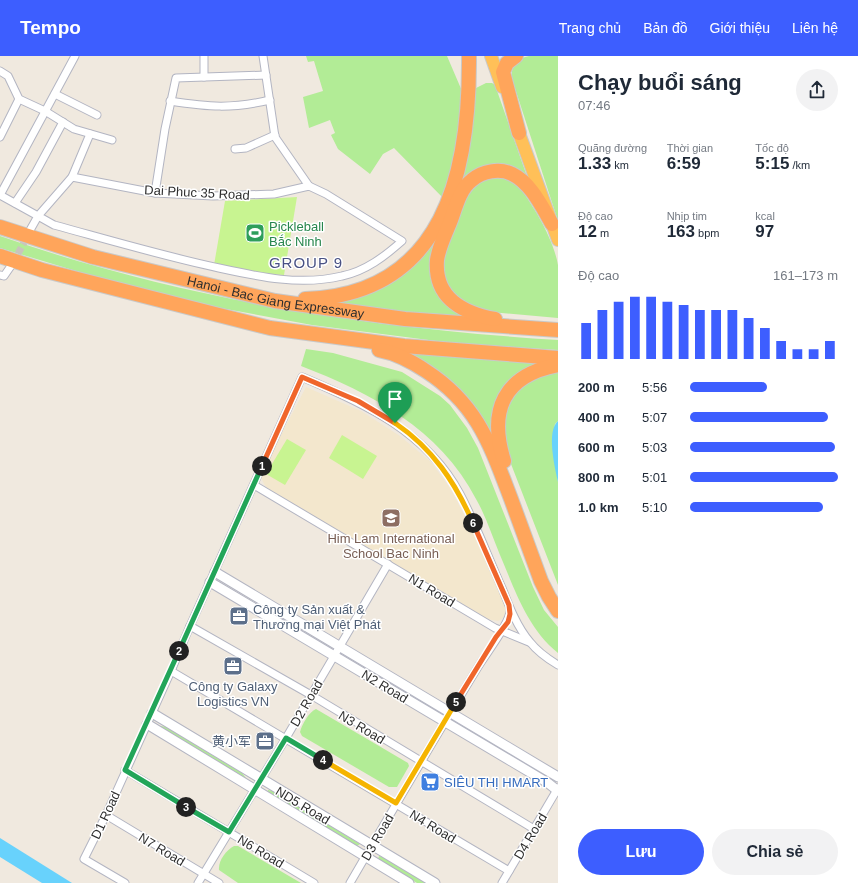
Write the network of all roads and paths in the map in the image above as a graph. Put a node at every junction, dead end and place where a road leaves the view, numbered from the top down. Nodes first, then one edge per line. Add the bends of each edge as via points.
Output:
1 (75, 56) edge
2 (204, 56) edge
3 (263, 56) edge
4 (469, 56) edge
5 (491, 56) edge
6 (516, 56) edge
7 (0, 71) edge
8 (266, 75) junction
9 (204, 77) junction
10 (54, 94) junction
11 (19, 99) junction
12 (270, 100) junction
13 (170, 101) junction
14 (45, 111) junction
15 (97, 115) dead end
16 (63, 122) junction
17 (519, 133) junction
18 (90, 134) junction
19 (275, 135) junction
20 (0, 137) edge
21 (112, 140) dead end
22 (235, 149) dead end
23 (72, 176) junction
24 (309, 186) junction
25 (155, 193) junction
26 (0, 195) edge
27 (14, 203) junction
28 (38, 216) junction
29 (552, 224) junction
30 (0, 227) edge
31 (29, 232) tunnel mouth
32 (558, 240) edge
33 (0, 256) edge
34 (13, 263) tunnel mouth
35 (0, 275) edge
36 (213, 286) junction
37 (224, 317) junction
38 (558, 330) edge
39 (558, 358) edge
40 (558, 365) edge
41 (254, 485) junction
42 (388, 564) junction
43 (215, 572) junction
44 (210, 582) junction
45 (558, 597) edge
46 (509, 605) junction
47 (277, 609) junction
48 (558, 611) edge
49 (272, 618) junction
50 (190, 626) junction
51 (501, 631) junction
52 (530, 642) junction
53 (339, 646) junction
54 (334, 655) junction
55 (558, 665) edge
56 (171, 670) junction
57 (392, 685) junction
58 (311, 695) junction
59 (152, 713) junction
60 (450, 713) junction
61 (444, 723) junction
62 (147, 724) junction
63 (286, 738) junction
64 (503, 751) junction
65 (421, 762) junction
66 (125, 770) junction
67 (558, 777) edge
68 (261, 780) junction
69 (558, 790) edge
70 (255, 791) junction
71 (396, 803) junction
72 (106, 814) junction
73 (534, 830) junction
74 (229, 832) junction
75 (372, 845) junction
76 (365, 856) junction
77 (509, 871) junction
78 (204, 874) junction
79 (125, 883) edge
80 (198, 883) edge
81 (219, 883) edge
82 (314, 883) edge
83 (350, 883) edge
84 (409, 883) edge
85 (435, 883) edge
86 (502, 883) edge

1 - 10 street
2 - 9 street
3 - 8 street
4 - 36 highway via 468,111 453,193 436,228 412,260 372,286 332,296 298,299
5 - 17 highway
6 - 17 highway via 507,63 503,72
7 - 11 street via 8,76
8 - 9 street
8 - 12 street
9 - 13 street via 176,78
10 - 14 street
10 - 15 street
11 - 14 street
11 - 20 street
12 - 13 street via 224,108
12 - 19 street
13 - 25 street
14 - 16 street
14 - 26 street
16 - 18 street
16 - 27 street via 36,172
17 - 29 highway
18 - 21 street
18 - 23 street
19 - 22 street via 246,148
19 - 24 street
23 - 25 street, Dai Phuc 35 Road
23 - 28 street
24 - 25 street, Dai Phuc 35 Road via 274,194 213,196
24 - 28 street via 402,241 383,258 356,272 325,279 277,280 189,262 54,225
26 - 27 street
27 - 28 street
28 - 31 street
29 - 32 highway
29 - 38 highway via 535,196 517,177 499,171 480,174 472,179 460,195 441,244 437,262 445,292 464,310 487,317
30 - 36 highway, Hanoi - Bac Giang Expressway via 93,257
33 - 37 highway, Hanoi - Bac Giang Expressway via 42,270
34 - 35 street via 4,276
36 - 38 highway, Hanoi - Bac Giang Expressway via 275,301 405,319
37 - 39 highway, Hanoi - Bac Giang Expressway via 270,328 404,346
37 - 48 highway via 271,332 392,353 415,364 454,392 486,436 543,586
40 - 45 highway via 535,370 513,386 501,407 498,426 499,443 505,462
41 - 42 street, N1 Road
41 - 43 street, D1 Road
41 - 46 street, D1 Road via 302,377 366,405 406,431 425,448 460,492
42 - 51 street, N1 Road
42 - 53 street, D2 Road
43 - 44 street, D1 Road
43 - 47 street, N2 Road
44 - 49 street, N2 Road
44 - 50 street, D1 Road
46 - 51 street, D3 Road via 509,618
46 - 52 street
47 - 49 street
47 - 53 street, N2 Road
49 - 54 street, N2 Road
50 - 56 street, D1 Road
50 - 58 street, N3 Road
51 - 52 street, N1 Road
51 - 60 street, D3 Road
52 - 55 street
53 - 54 street, D2 Road
53 - 57 street, N2 Road
54 - 57 street, N2 Road
54 - 58 street, D2 Road
56 - 59 street, D1 Road
56 - 63 street, N4 Road
57 - 60 street, N2 Road
57 - 61 street, N2 Road
58 - 63 street, D2 Road
58 - 65 street, N3 Road
59 - 62 street, D1 Road
59 - 68 street, ND5 Road
60 - 61 street, D3 Road
60 - 64 street, N2 Road
61 - 64 street, N2 Road
61 - 65 street, D3 Road
62 - 66 street, D1 Road
62 - 70 street, ND5 Road
63 - 68 street, D2 Road
63 - 71 street, N4 Road
64 - 67 street, N2 Road
64 - 69 street, N2 Road
65 - 71 street, D3 Road
65 - 73 street, N3 Road
66 - 72 street, D1 Road
66 - 74 street, N6 Road
68 - 70 street, D2 Road
68 - 75 street, ND5 Road
69 - 73 street, D4 Road
70 - 74 street, D2 Road
70 - 76 street, ND5 Road
71 - 75 street, D3 Road
71 - 77 street, N4 Road
72 - 78 street, N7 Road
72 - 79 street, D1 Road via 84,859
73 - 77 street, D4 Road
74 - 78 street, D2 Road
74 - 82 street, N6 Road
75 - 76 street, D3 Road
75 - 85 street, ND5 Road
76 - 83 street, D3 Road
76 - 84 street, ND5 Road
77 - 86 street, D4 Road
78 - 80 street, D2 Road
78 - 81 street, N7 Road

